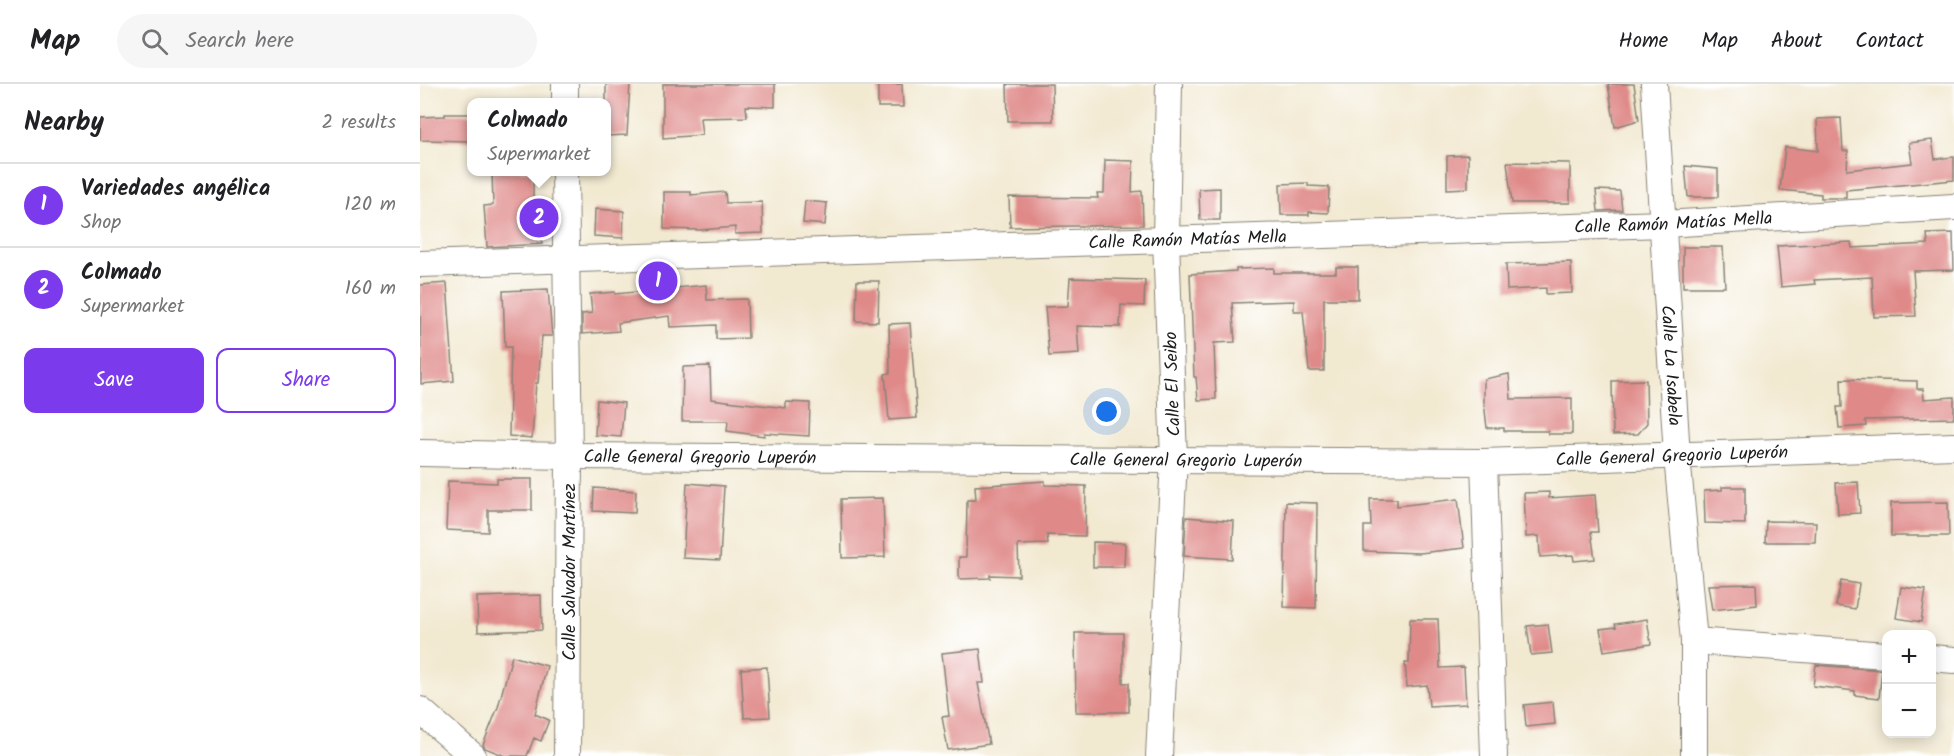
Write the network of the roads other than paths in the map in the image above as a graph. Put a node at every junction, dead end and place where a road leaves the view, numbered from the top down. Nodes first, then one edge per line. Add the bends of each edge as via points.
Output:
1 (1169, 84) edge
2 (1654, 84) edge
3 (565, 176) edge
4 (1954, 207) edge
5 (1664, 224) junction
6 (1166, 239) junction
7 (565, 259) junction
8 (420, 264) edge
9 (1954, 446) edge
10 (420, 453) edge
11 (570, 456) junction
12 (1677, 456) junction
13 (1174, 459) junction
14 (1484, 462) junction
15 (1694, 641) junction
16 (1882, 655) edge
17 (1936, 658) edge
18 (1954, 660) edge
19 (420, 710) edge
20 (473, 756) edge
21 (567, 756) edge
22 (1159, 756) edge
23 (1494, 756) edge
24 (1694, 756) edge

1 - 6 street, Calle El Seibo
2 - 5 street, Calle La Isabela
3 - 7 street, Calle Salvador Martínez
4 - 5 street, Calle Ramón Matías Mella
5 - 6 street, Calle Ramón Matías Mella
5 - 12 street, Calle La Isabela
6 - 7 street, Calle Ramón Matías Mella
6 - 13 street, Calle El Seibo
7 - 8 street, Calle Ramón Matías Mella
7 - 11 street, Calle Salvador Martínez
9 - 12 street, Calle General Gregorio Luperón
10 - 11 street, Calle General Gregorio Luperón
11 - 13 street, Calle General Gregorio Luperón
11 - 21 street, Calle Salvador Martínez
12 - 14 street, Calle General Gregorio Luperón
12 - 15 street, Calle La Isabela
13 - 14 street, Calle General Gregorio Luperón
13 - 22 street, Calle El Seibo
14 - 23 street
15 - 16 street
15 - 24 street, Calle La Isabela
17 - 18 street
19 - 20 street

